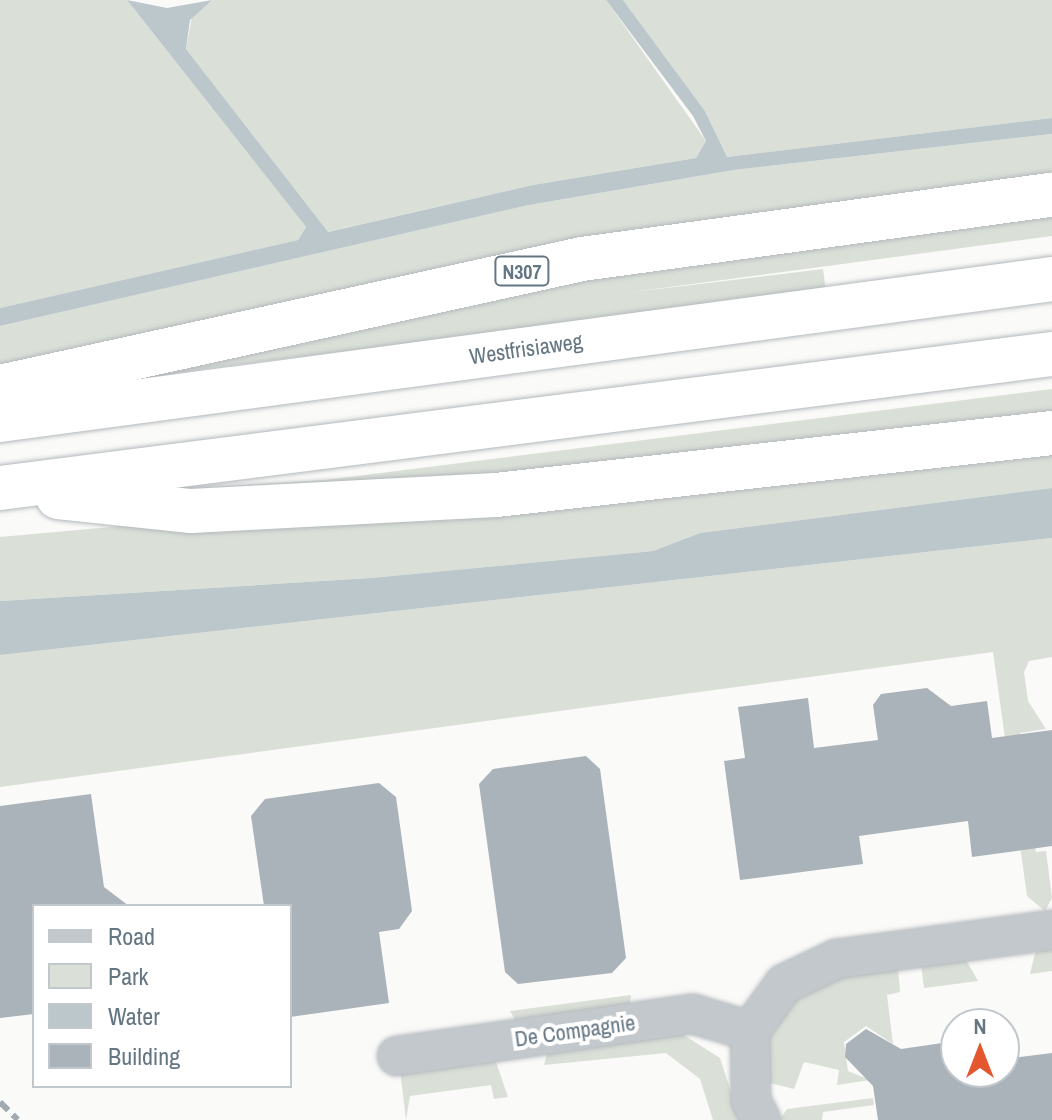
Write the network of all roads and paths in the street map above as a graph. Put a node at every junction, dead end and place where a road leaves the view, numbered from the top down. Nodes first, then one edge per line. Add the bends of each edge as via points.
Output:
1 (1052, 195) edge
2 (1052, 279) edge
3 (1052, 354) edge
4 (0, 387) edge
5 (0, 420) edge
6 (1052, 433) edge
7 (0, 490) edge
8 (1052, 930) edge
9 (750, 1031) junction
10 (397, 1056) dead end
11 (761, 1120) edge

1 - 4 highway, N307 via 582,259
2 - 5 highway, Westfrisiaweg
3 - 7 highway
6 - 7 highway via 496,495 191,511
8 - 9 street via 837,959 784,984
9 - 10 street, De Compagnie via 693,1014
9 - 11 street via 751,1100

